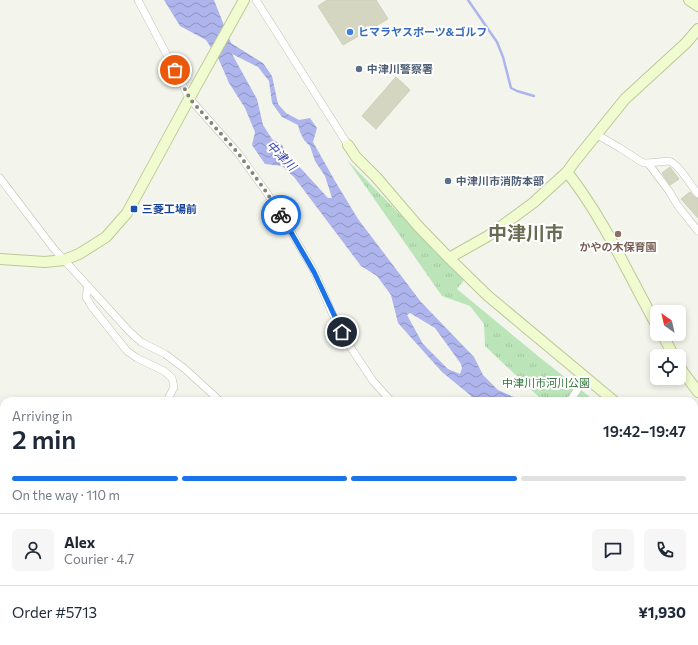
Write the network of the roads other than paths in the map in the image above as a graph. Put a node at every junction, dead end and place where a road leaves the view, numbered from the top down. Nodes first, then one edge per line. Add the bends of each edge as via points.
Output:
1 (138, 0) edge
2 (244, 0) edge
3 (256, 0) edge
4 (689, 0) edge
5 (698, 6) edge
6 (698, 29) edge
7 (190, 99) junction
8 (601, 137) dead end
9 (348, 145) joint
10 (648, 163) junction
11 (567, 172) junction
12 (0, 178) edge
13 (698, 194) edge
14 (698, 231) edge
15 (449, 258) junction
16 (0, 259) edge
17 (64, 260) junction
18 (88, 286) junction
19 (650, 313) edge
20 (686, 376) edge
21 (585, 378) junction
22 (698, 392) edge
23 (169, 397) edge
24 (216, 397) edge
25 (387, 397) edge
26 (573, 397) edge
27 (609, 397) edge

1 - 7 street
2 - 7 street
3 - 9 street
4 - 5 street
6 - 11 street via 625,99
7 - 17 street via 127,213 106,237 80,254
7 - 25 street via 238,153 267,193 314,272 347,342 373,381
8 - 10 street via 640,161
9 - 15 street via 356,157
10 - 13 street via 672,162
10 - 14 street
11 - 15 street via 533,203 488,236
11 - 19 street via 592,208
12 - 17 street
15 - 21 street via 488,296
16 - 17 street via 46,262
17 - 18 street
18 - 23 street via 86,297 92,307 127,351 172,378 174,387
18 - 24 street via 129,332 141,342 166,354
20 - 22 street
21 - 26 street
21 - 27 street

